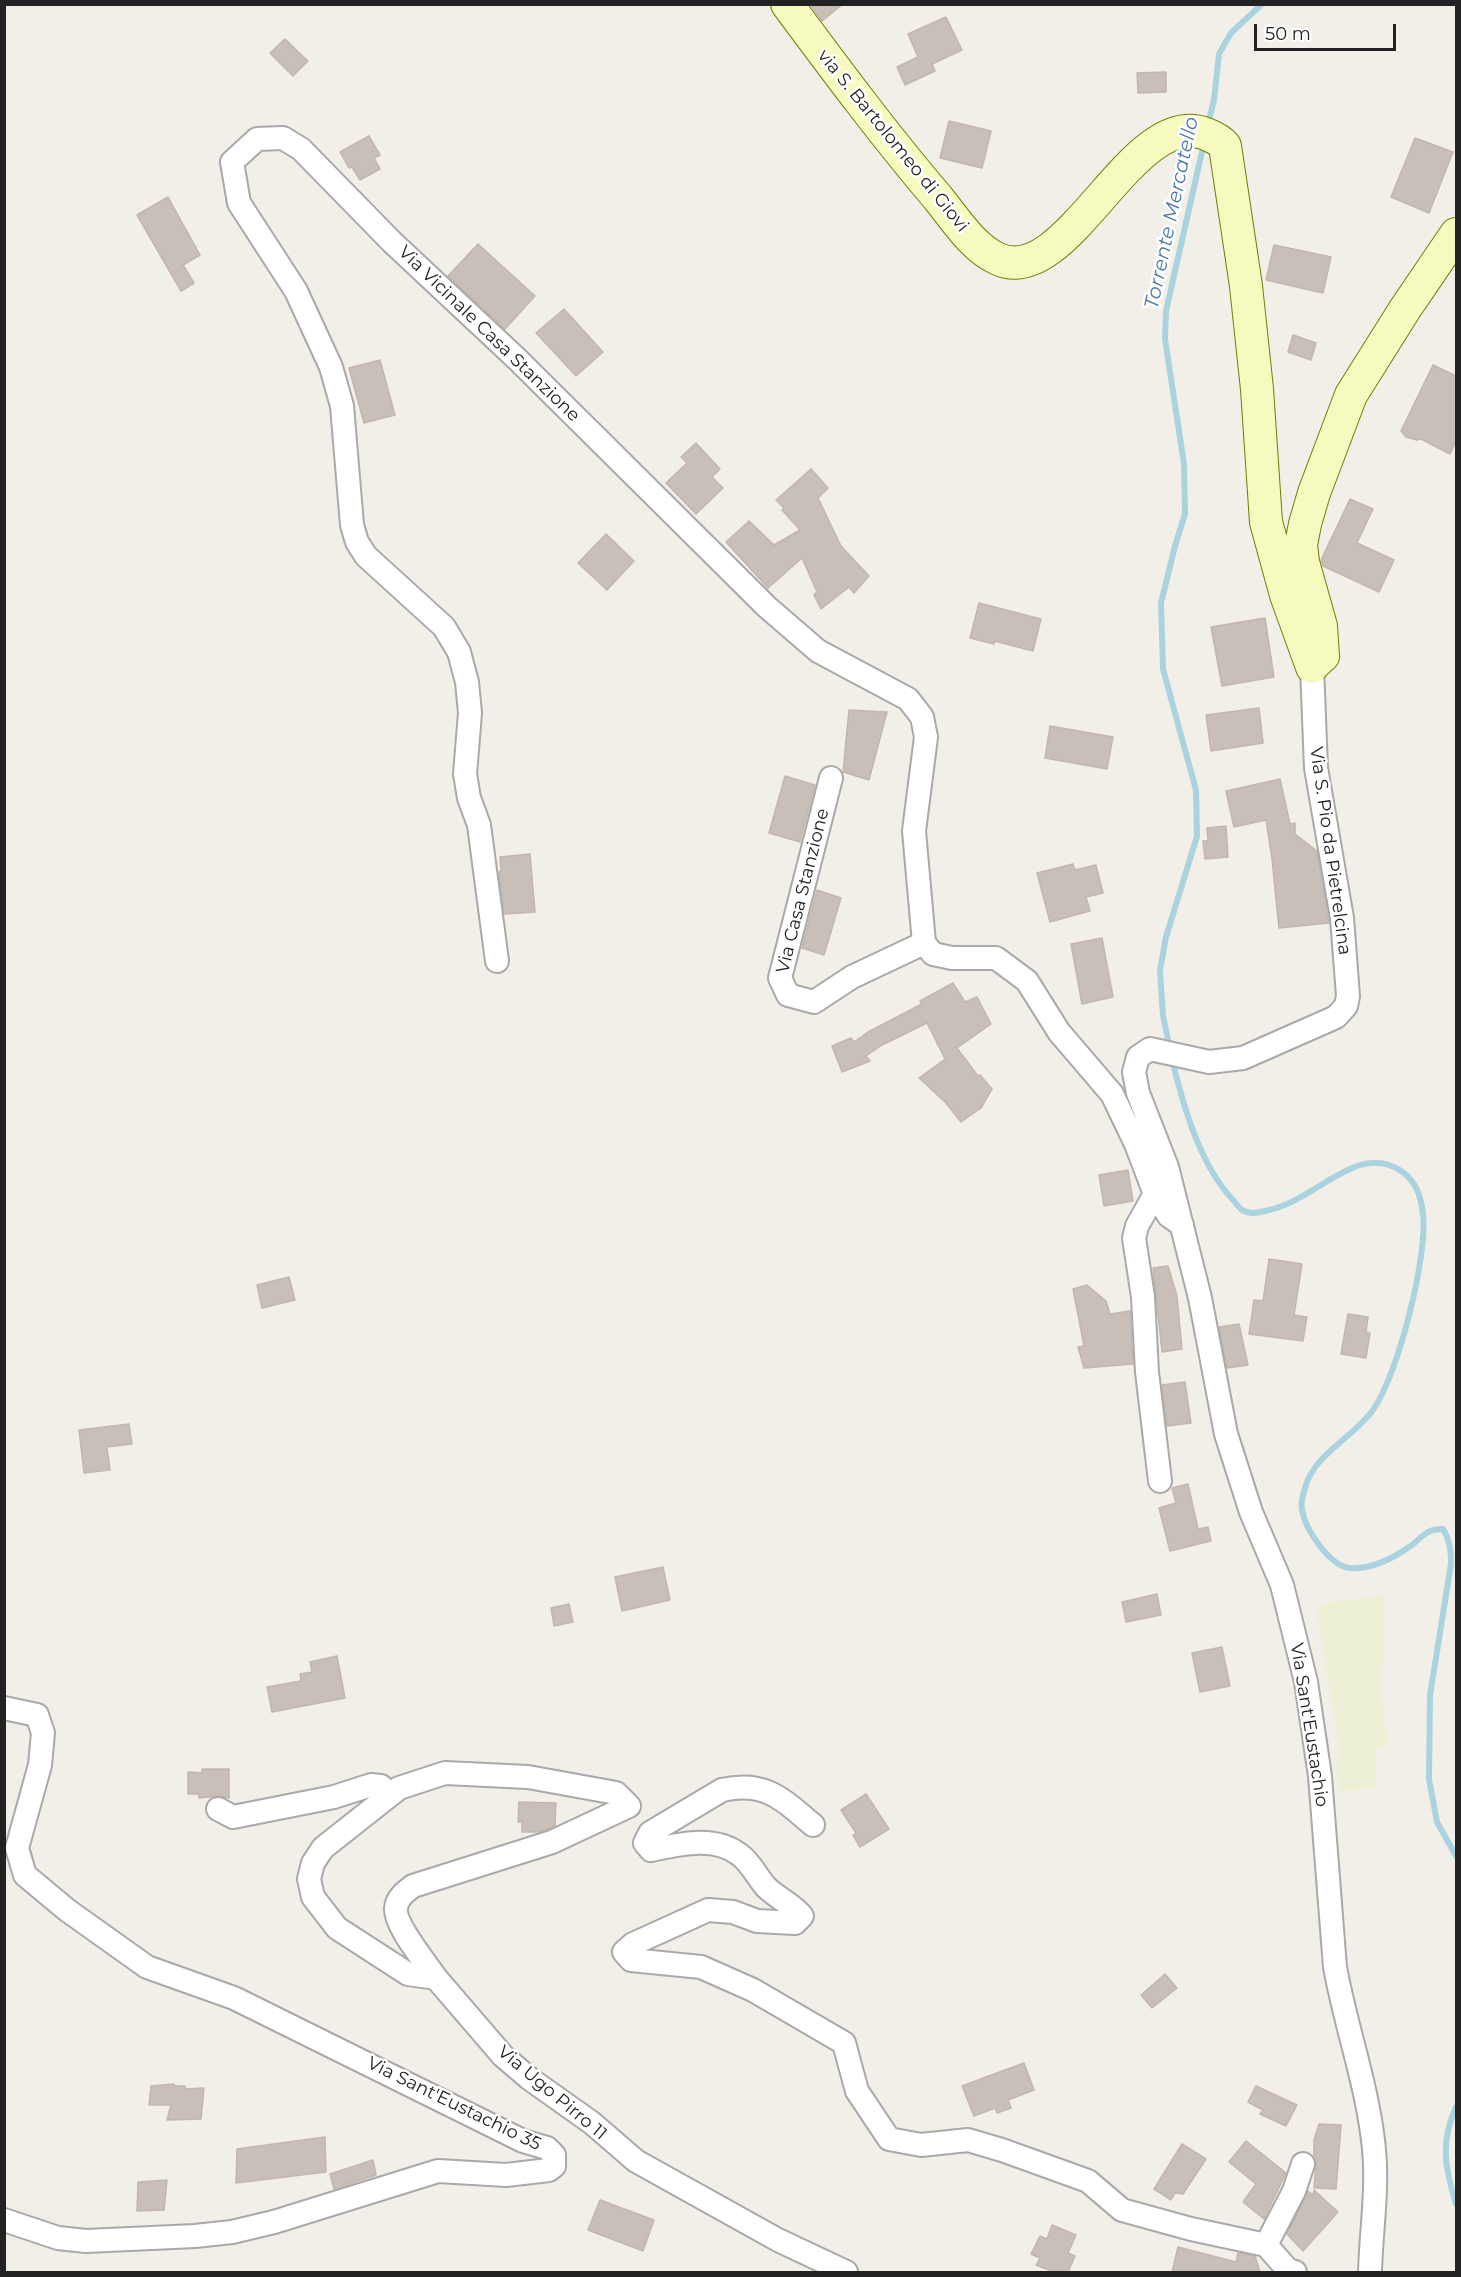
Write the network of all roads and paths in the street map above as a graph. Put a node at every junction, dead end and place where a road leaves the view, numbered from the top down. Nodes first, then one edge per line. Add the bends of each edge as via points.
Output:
1 (787, 4) edge
2 (1456, 234) edge
3 (1312, 667) junction
4 (831, 778) dead end
5 (924, 943) junction
6 (497, 961) dead end
7 (1155, 1194) junction
8 (1182, 1225) junction
9 (1160, 1481) dead end
10 (4, 1708) edge
11 (389, 1795) junction
12 (218, 1809) dead end
13 (813, 1825) dead end
14 (436, 1978) junction
15 (1303, 2164) dead end
16 (4, 2220) edge
17 (1266, 2245) junction
18 (846, 2272) edge
19 (1295, 2272) edge
20 (1370, 2272) edge

1 - 3 street, via S. Bartolomeo di Giovi via 891,144 970,237 999,259 1021,262 1049,250 1136,158 1163,139 1178,132 1200,131 1225,146 1246,286 1266,522 1286,595
2 - 3 street, Via S. Pio da Pietrelcina via 1351,395 1314,493 1301,544 1323,644 1323,656
3 - 8 street, Via S. Pio da Pietrelcina via 1316,768 1342,918 1346,1006 1336,1017 1243,1058 1209,1062 1150,1049 1138,1057 1134,1072 1138,1093 1167,1167
4 - 5 street, Via Casa Stanzione via 780,978 788,995 814,1002 852,977
5 - 6 street, Via Vicinale Casa Stanzione via 914,831 926,737 922,717 908,699 818,651 776,615 518,359 392,242 302,149 283,138 256,139 232,162 238,203 296,291 331,367 342,406 352,525 357,542 366,556 444,627 459,652 470,713 465,774 479,825
5 - 7 street via 933,954 952,958 996,958 1027,981 1059,1032 1112,1094
7 - 8 street via 1169,1216
7 - 9 street via 1134,1238
8 - 20 street, Via Sant'Eustachio via 1226,1434 1251,1512 1282,1585 1306,1682 1320,1776 1335,1966 1362,2075 1374,2150
10 - 16 street, Via Sant'Eustachio 35 via 37,1715 43,1733 40,1765 17,1848 25,1875 67,1910 147,1967 234,1998 523,2141 547,2148 554,2156 554,2166 549,2170 506,2175 438,2171 274,2222 195,2236 86,2241 58,2238
11 - 12 street via 381,1786 370,1785 334,1797 234,1817
11 - 14 street via 323,1848 313,1863 309,1880 313,1897 346,1934 408,1974
11 - 14 street, Via Ugo Pirro 11 via 445,1773 468,1774 528,1777 616,1793 629,1806 552,1842 413,1886 401,1896 395,1910 400,1925
13 - 17 street via 776,1794 759,1787 731,1788 650,1833 645,1843 651,1850 684,1843 728,1847 742,1856 767,1889 802,1916 795,1923 757,1921 733,1912 708,1910 633,1944 624,1952 631,1960 701,1967 753,1990 844,2043 857,2091 889,2139 921,2145 968,2140 1088,2181 1122,2211
14 - 18 street, Via Ugo Pirro 11 via 503,2056 636,2161 778,2240
15 - 17 street via 1294,2191
17 - 19 street via 1288,2270

